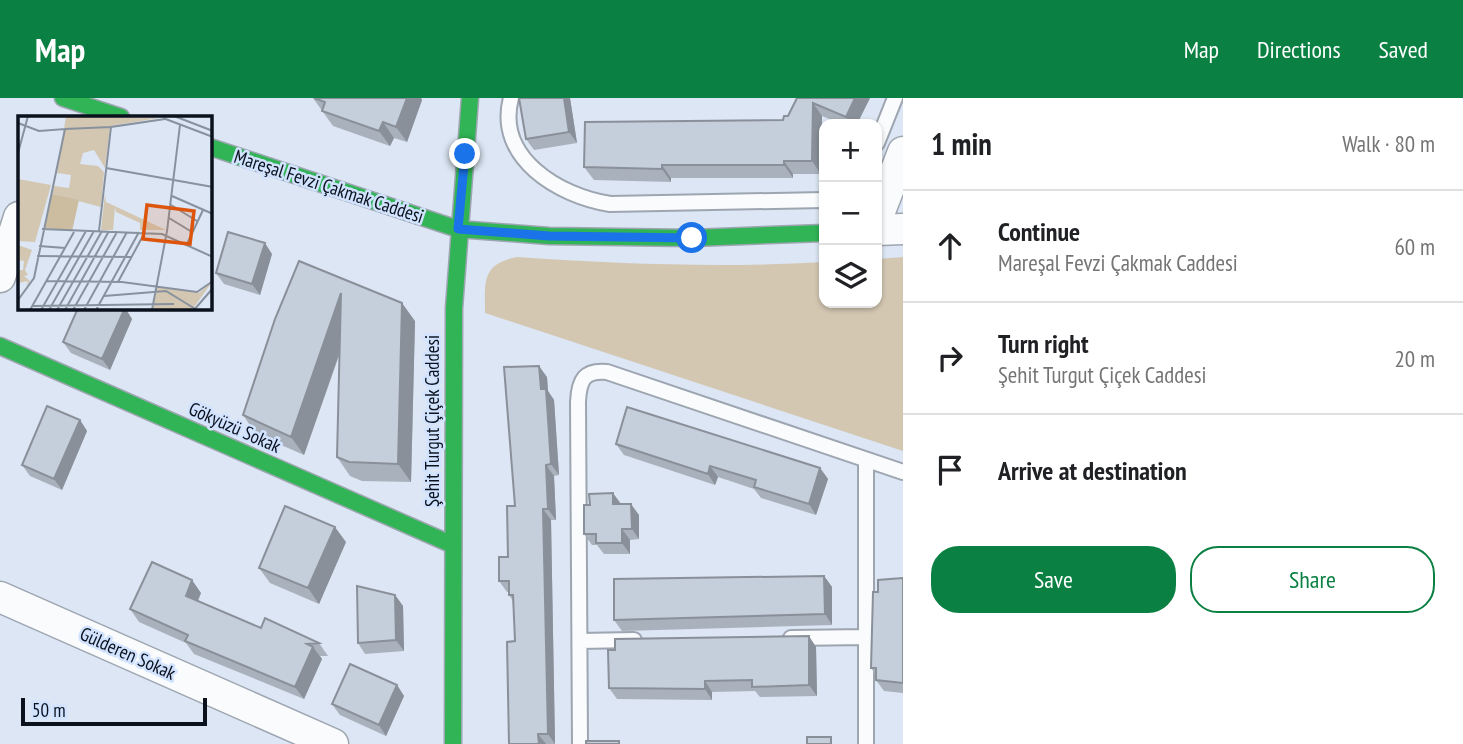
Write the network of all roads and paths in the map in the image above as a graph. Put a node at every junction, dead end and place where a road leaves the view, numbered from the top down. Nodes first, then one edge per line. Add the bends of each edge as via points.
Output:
1 (60, 98) edge
2 (470, 98) edge
3 (511, 98) edge
4 (895, 98) edge
5 (52, 116) edge
6 (118, 116) edge
7 (882, 131) edge
8 (212, 148) edge
9 (903, 152) edge
10 (819, 200) edge
11 (882, 206) edge
12 (18, 220) edge
13 (458, 229) junction
14 (903, 229) edge
15 (882, 230) edge
16 (819, 233) edge
17 (0, 277) edge
18 (0, 346) edge
19 (866, 460) junction
20 (903, 472) edge
21 (453, 545) junction
22 (0, 597) edge
23 (866, 638) junction
24 (771, 639) edge
25 (648, 640) edge
26 (580, 641) junction
27 (333, 744) edge
28 (453, 744) edge
29 (580, 744) edge
30 (866, 744) edge

1 - 5 street
1 - 6 street
2 - 13 street, Şehit Turgut Çiçek Caddesi
3 - 10 lane via 509,131 518,152 559,188 585,200 610,204
4 - 7 lane
8 - 13 street, Mareşal Fevzi Çakmak Caddesi
9 - 11 street
12 - 17 street
13 - 16 street, Mareşal Fevzi Çakmak Caddesi via 692,238
13 - 21 street, Şehit Turgut Çiçek Caddesi
14 - 15 street
18 - 21 street, Gökyüzü Sokak
19 - 20 lane
19 - 23 lane
19 - 26 lane via 607,372 585,375 578,402
21 - 28 street, Şehit Turgut Çiçek Caddesi
22 - 27 street, Gülderen Sokak
23 - 24 lane
23 - 30 lane
25 - 26 lane
26 - 29 lane

